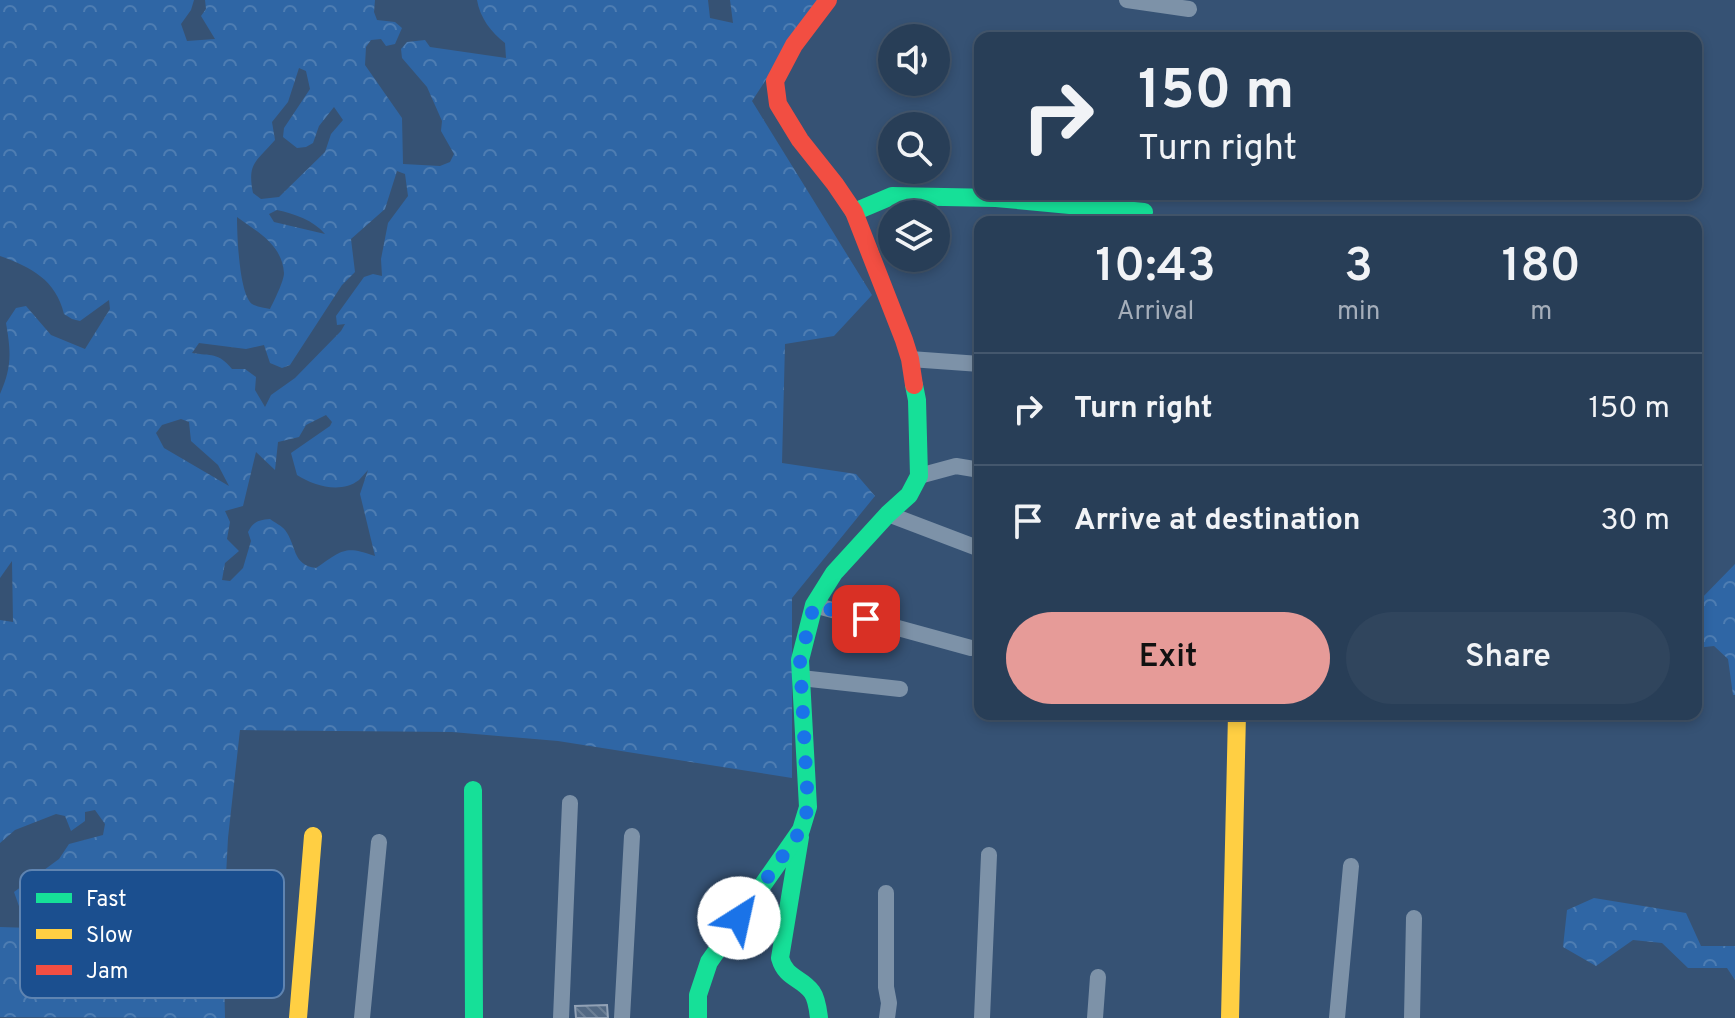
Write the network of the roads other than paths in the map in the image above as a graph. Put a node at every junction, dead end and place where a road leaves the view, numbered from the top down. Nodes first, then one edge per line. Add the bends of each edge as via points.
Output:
1 (828, 0) edge
2 (1127, 0) edge
3 (1189, 9) dead end
4 (974, 198) edge
5 (1017, 200) edge
6 (854, 212) junction
7 (1144, 212) dead end
8 (910, 359) junction
9 (974, 364) edge
10 (974, 469) edge
11 (919, 476) junction
12 (888, 514) junction
13 (974, 547) edge
14 (814, 605) junction
15 (971, 648) dead end
16 (801, 678) junction
17 (900, 689) dead end
18 (1237, 720) edge
19 (473, 790) dead end
20 (570, 803) dead end
21 (801, 830) junction
22 (313, 836) dead end
23 (632, 836) dead end
24 (379, 842) dead end
25 (989, 855) dead end
26 (1351, 866) dead end
27 (886, 893) dead end
28 (1414, 918) dead end
29 (1098, 977) dead end
30 (298, 1018) edge
31 (362, 1018) edge
32 (474, 1018) edge
33 (561, 1018) edge
34 (622, 1018) edge
35 (698, 1018) edge
36 (819, 1018) edge
37 (887, 1018) edge
38 (982, 1018) edge
39 (1095, 1018) edge
40 (1230, 1018) edge
41 (1337, 1018) edge
42 (1412, 1018) edge

1 - 6 street via 775,81 778,104
2 - 3 street
4 - 6 street via 892,196
5 - 7 street
6 - 8 street
8 - 9 street
8 - 11 street
10 - 11 street via 956,466
11 - 12 street via 909,495
12 - 13 street
12 - 14 street via 834,573
14 - 15 street
14 - 16 street via 800,660
16 - 17 street
16 - 21 street via 808,807
18 - 40 street
19 - 32 street
20 - 33 street
21 - 35 street via 709,962 698,995
21 - 36 street via 780,958 791,977 812,992
22 - 30 street
23 - 34 street
24 - 31 street
25 - 38 street
26 - 41 street
27 - 37 street
28 - 42 street
29 - 39 street

